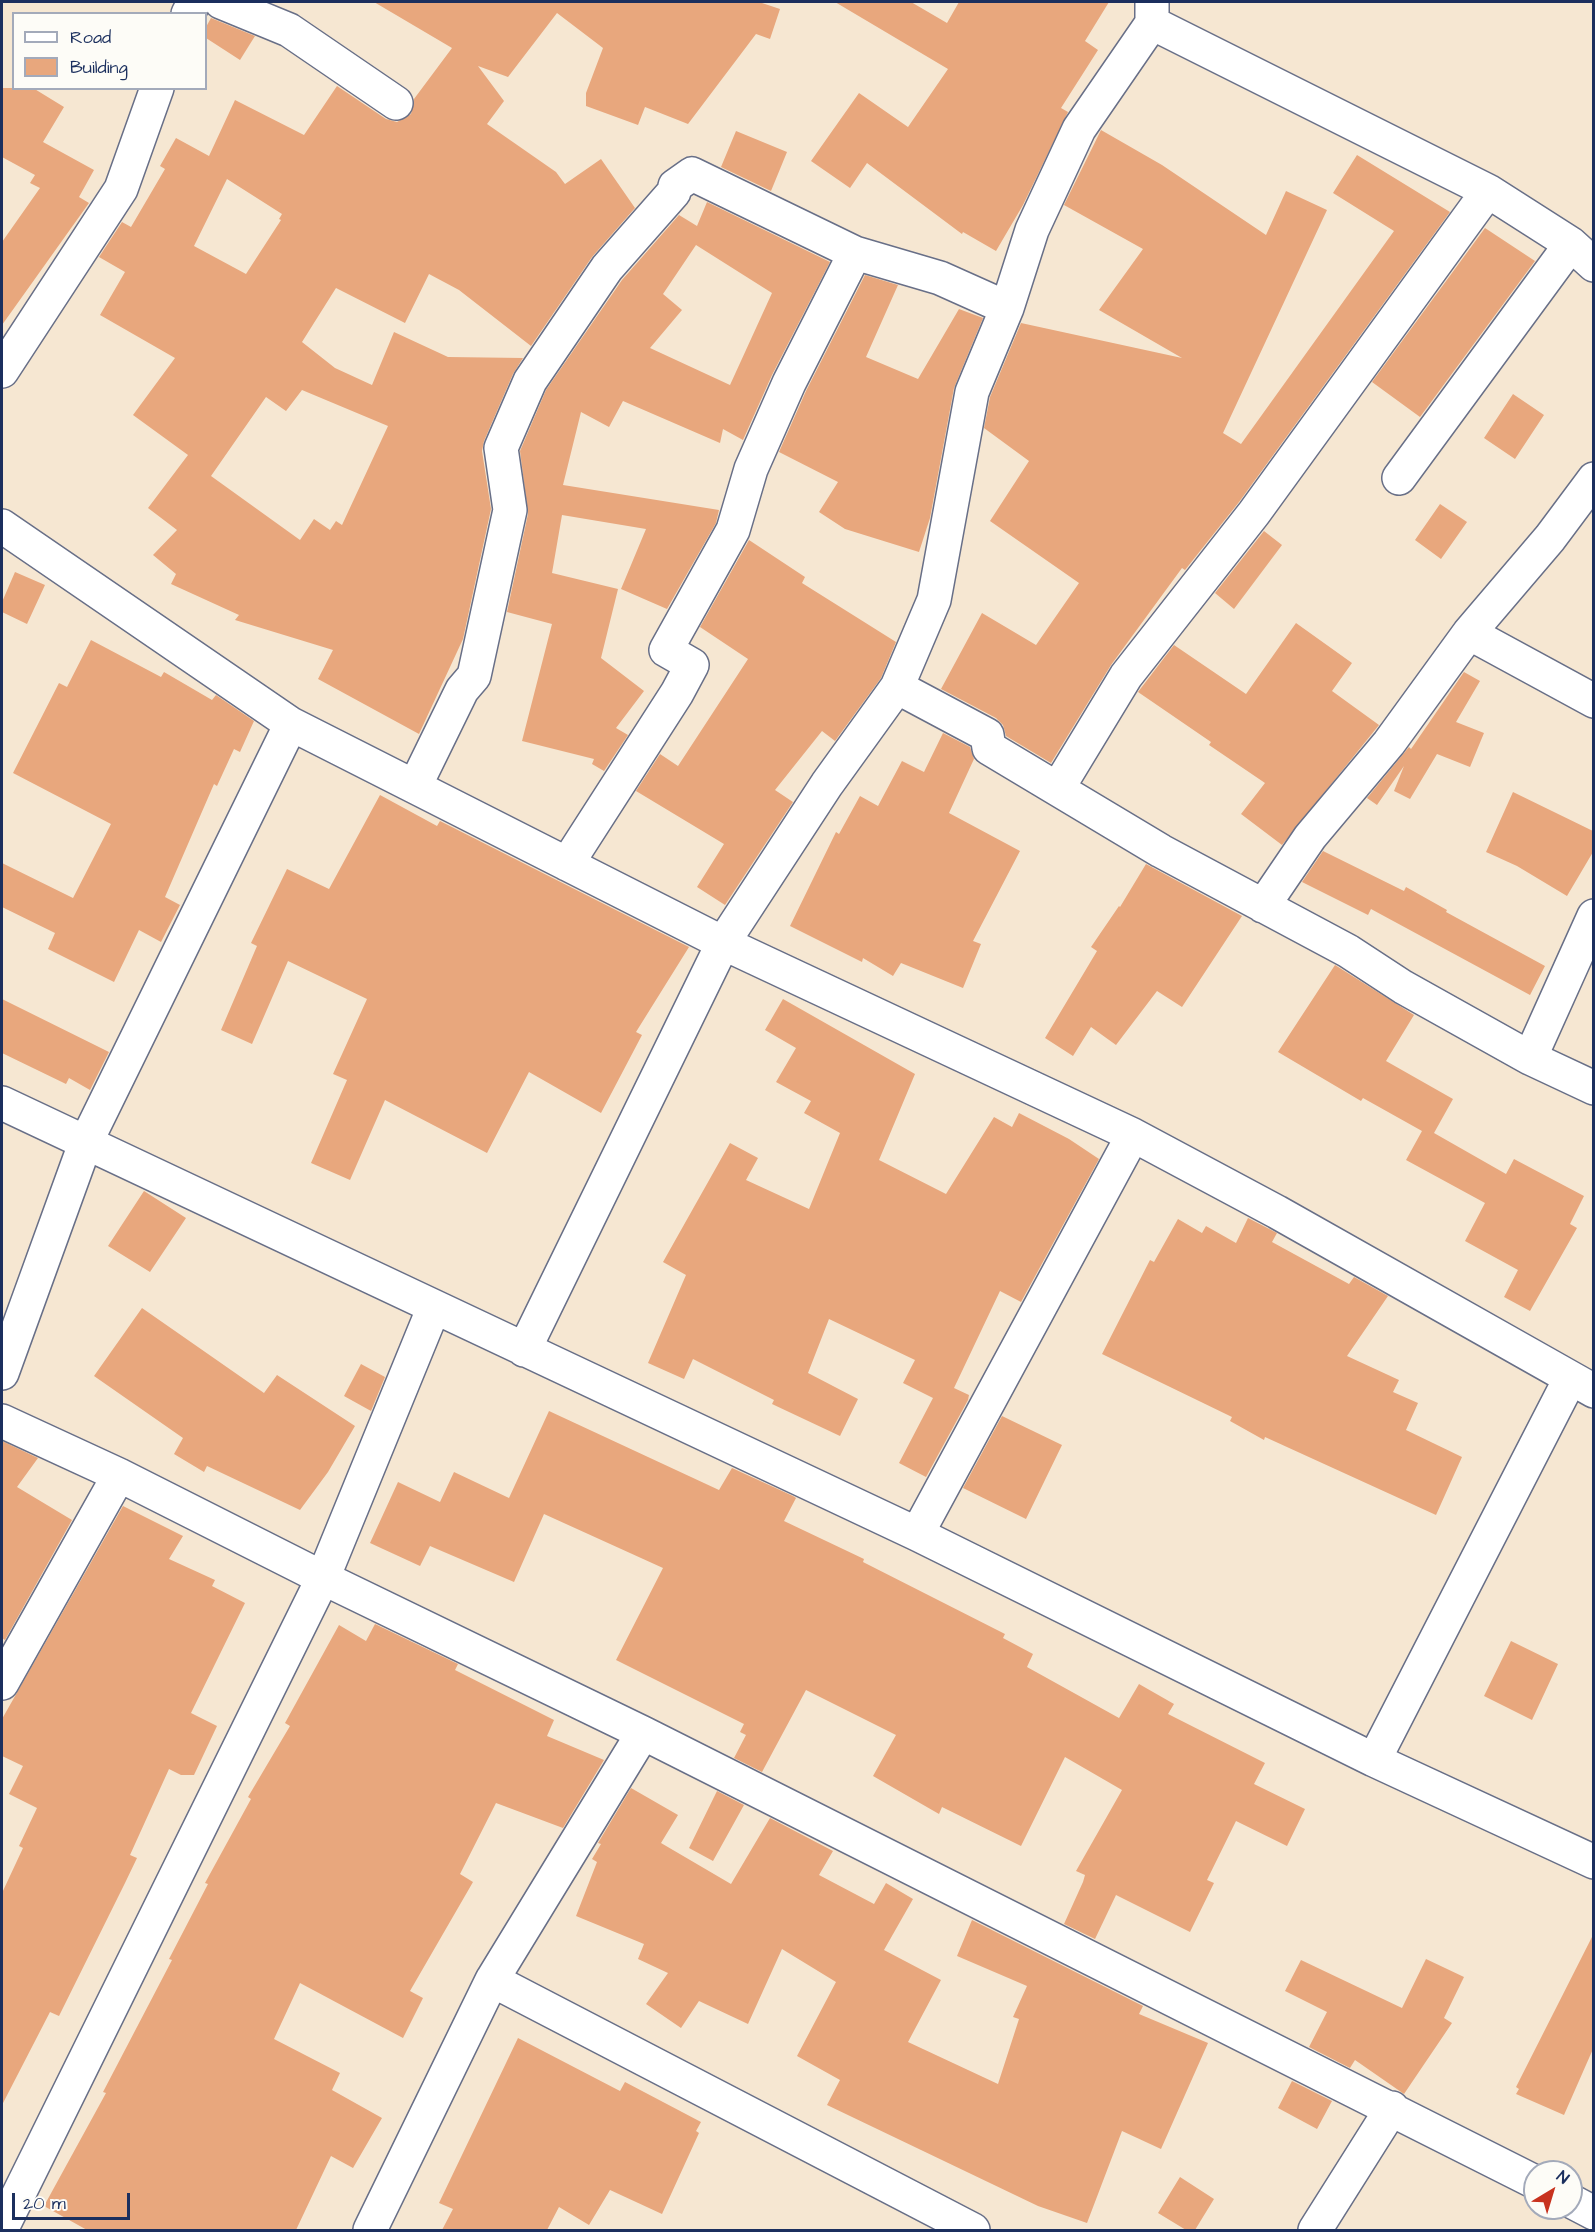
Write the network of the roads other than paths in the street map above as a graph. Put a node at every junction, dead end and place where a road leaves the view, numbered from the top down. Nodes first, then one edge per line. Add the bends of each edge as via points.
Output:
1 (221, 2) edge
2 (1152, 12) edge
3 (156, 90) edge
4 (396, 103) dead end
5 (1488, 191) junction
6 (855, 253) junction
7 (1582, 255) edge
8 (1006, 308) junction
9 (2, 371) edge
10 (1399, 478) dead end
11 (1593, 479) edge
12 (2, 526) edge
13 (1469, 633) junction
14 (897, 687) junction
15 (1593, 701) edge
16 (291, 724) junction
17 (415, 786) junction
18 (1058, 788) junction
19 (567, 864) junction
20 (1263, 906) junction
21 (1593, 916) edge
22 (723, 943) junction
23 (1530, 1058) junction
24 (1593, 1088) edge
25 (2, 1103) edge
26 (1133, 1135) junction
27 (85, 1144) junction
28 (434, 1307) junction
29 (524, 1350) junction
30 (2, 1373) edge
31 (1582, 1385) edge
32 (2, 1421) edge
33 (119, 1475) junction
34 (917, 1534) junction
35 (323, 1578) junction
36 (2, 1683) edge
37 (643, 1733) junction
38 (1374, 1760) junction
39 (1593, 1862) edge
40 (492, 1980) junction
41 (1392, 2108) junction
42 (1523, 2176) edge
43 (2, 2228) edge
44 (370, 2230) edge
45 (974, 2230) edge
46 (1315, 2230) edge

1 - 4 street via 289,30
2 - 5 street
2 - 8 street via 1079,129 1032,230
3 - 9 street via 121,189
5 - 7 street
5 - 18 street via 1254,513 1126,676
6 - 8 street via 940,278
6 - 17 street via 693,174 675,186 674,192 607,268 530,381 501,448 510,510 474,676 462,690
6 - 19 street via 789,382 751,469 733,530 666,650 692,665
7 - 10 street
8 - 14 street via 972,392 934,600
11 - 13 street via 1550,538
12 - 16 street
13 - 15 street
13 - 20 street via 1389,743 1310,837
14 - 18 street via 987,735 989,748
14 - 22 street via 827,784
16 - 17 street
16 - 27 street
17 - 19 street
18 - 20 street via 1161,851
19 - 22 street
20 - 23 street
21 - 23 street
22 - 26 street
22 - 29 street
23 - 24 street
25 - 27 street
26 - 31 street
26 - 34 street
27 - 28 street
27 - 30 street
28 - 29 street
28 - 35 street
29 - 34 street
31 - 38 street
32 - 33 street
33 - 35 street
33 - 36 street
34 - 38 street
35 - 37 street
35 - 43 street
37 - 40 street
37 - 41 street
38 - 39 street
40 - 44 street
40 - 45 street
41 - 42 street
41 - 46 street

